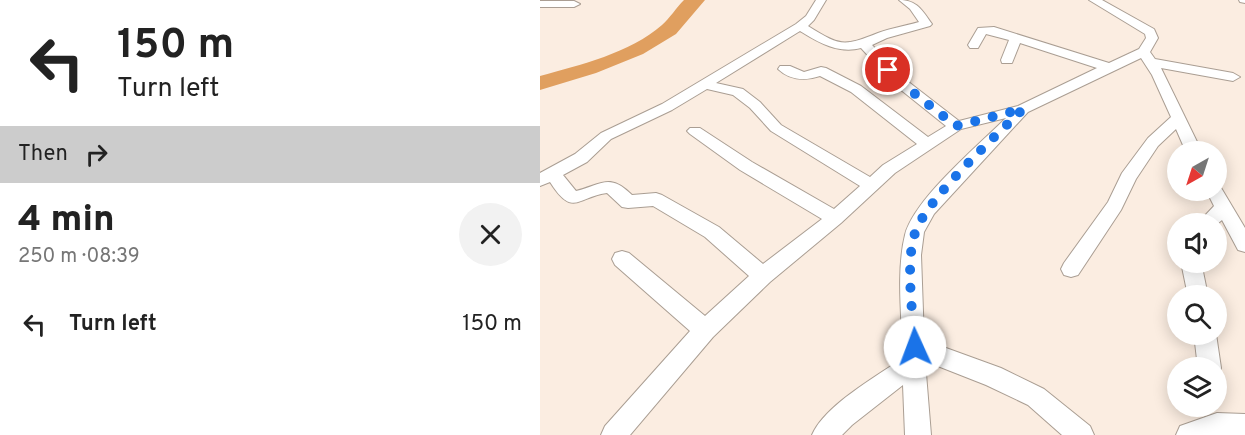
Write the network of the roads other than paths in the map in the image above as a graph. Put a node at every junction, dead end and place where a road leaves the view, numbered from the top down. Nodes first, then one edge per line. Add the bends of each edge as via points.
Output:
1 (821, 0) edge
2 (904, 0) edge
3 (1094, 0) edge
4 (540, 4) edge
5 (574, 4) dead end
6 (800, 26) junction
7 (1016, 38) junction
8 (864, 44) junction
9 (974, 45) dead end
10 (1147, 57) junction
11 (1007, 60) dead end
12 (1109, 67) junction
13 (785, 69) dead end
14 (1233, 77) dead end
15 (705, 84) junction
16 (1023, 109) junction
17 (1178, 119) junction
18 (956, 126) junction
19 (695, 131) dead end
20 (1189, 141) edge
21 (928, 144) junction
22 (547, 177) edge
23 (871, 185) junction
24 (1220, 201) edge
25 (1224, 207) junction
26 (1218, 213) edge
27 (835, 218) junction
28 (1245, 244) edge
29 (622, 259) dead end
30 (1071, 269) dead end
31 (763, 276) junction
32 (705, 330) junction
33 (914, 355) junction
34 (1215, 417) edge
35 (1219, 417) edge
36 (1245, 426) edge
37 (614, 435) edge
38 (825, 435) edge
39 (918, 435) edge
40 (1081, 435) edge
41 (1189, 435) edge

1 - 6 street
2 - 8 street via 926,24
3 - 10 street via 1150,32
4 - 5 street
6 - 8 street via 833,44 854,48
6 - 15 street
7 - 9 street via 985,29
7 - 11 street
7 - 12 street
8 - 18 street via 901,83
10 - 12 street
10 - 14 street
10 - 17 street
12 - 16 street
13 - 21 street via 803,77 821,71 856,89
15 - 22 street via 606,136 581,158
15 - 23 street via 738,92 776,128
16 - 18 street
16 - 33 street via 927,210 915,232 911,255
17 - 20 street
17 - 30 street via 1153,142 1134,168 1115,205
18 - 21 street
19 - 27 street via 724,154
21 - 23 street
22 - 31 street via 574,197 609,186 628,202 656,199 712,232
23 - 27 street
24 - 25 street
25 - 26 street
25 - 28 street
27 - 31 street
29 - 32 street
31 - 32 street
32 - 37 street
33 - 38 street
33 - 39 street
33 - 40 street via 993,376 1036,397
34 - 41 street
35 - 36 street

